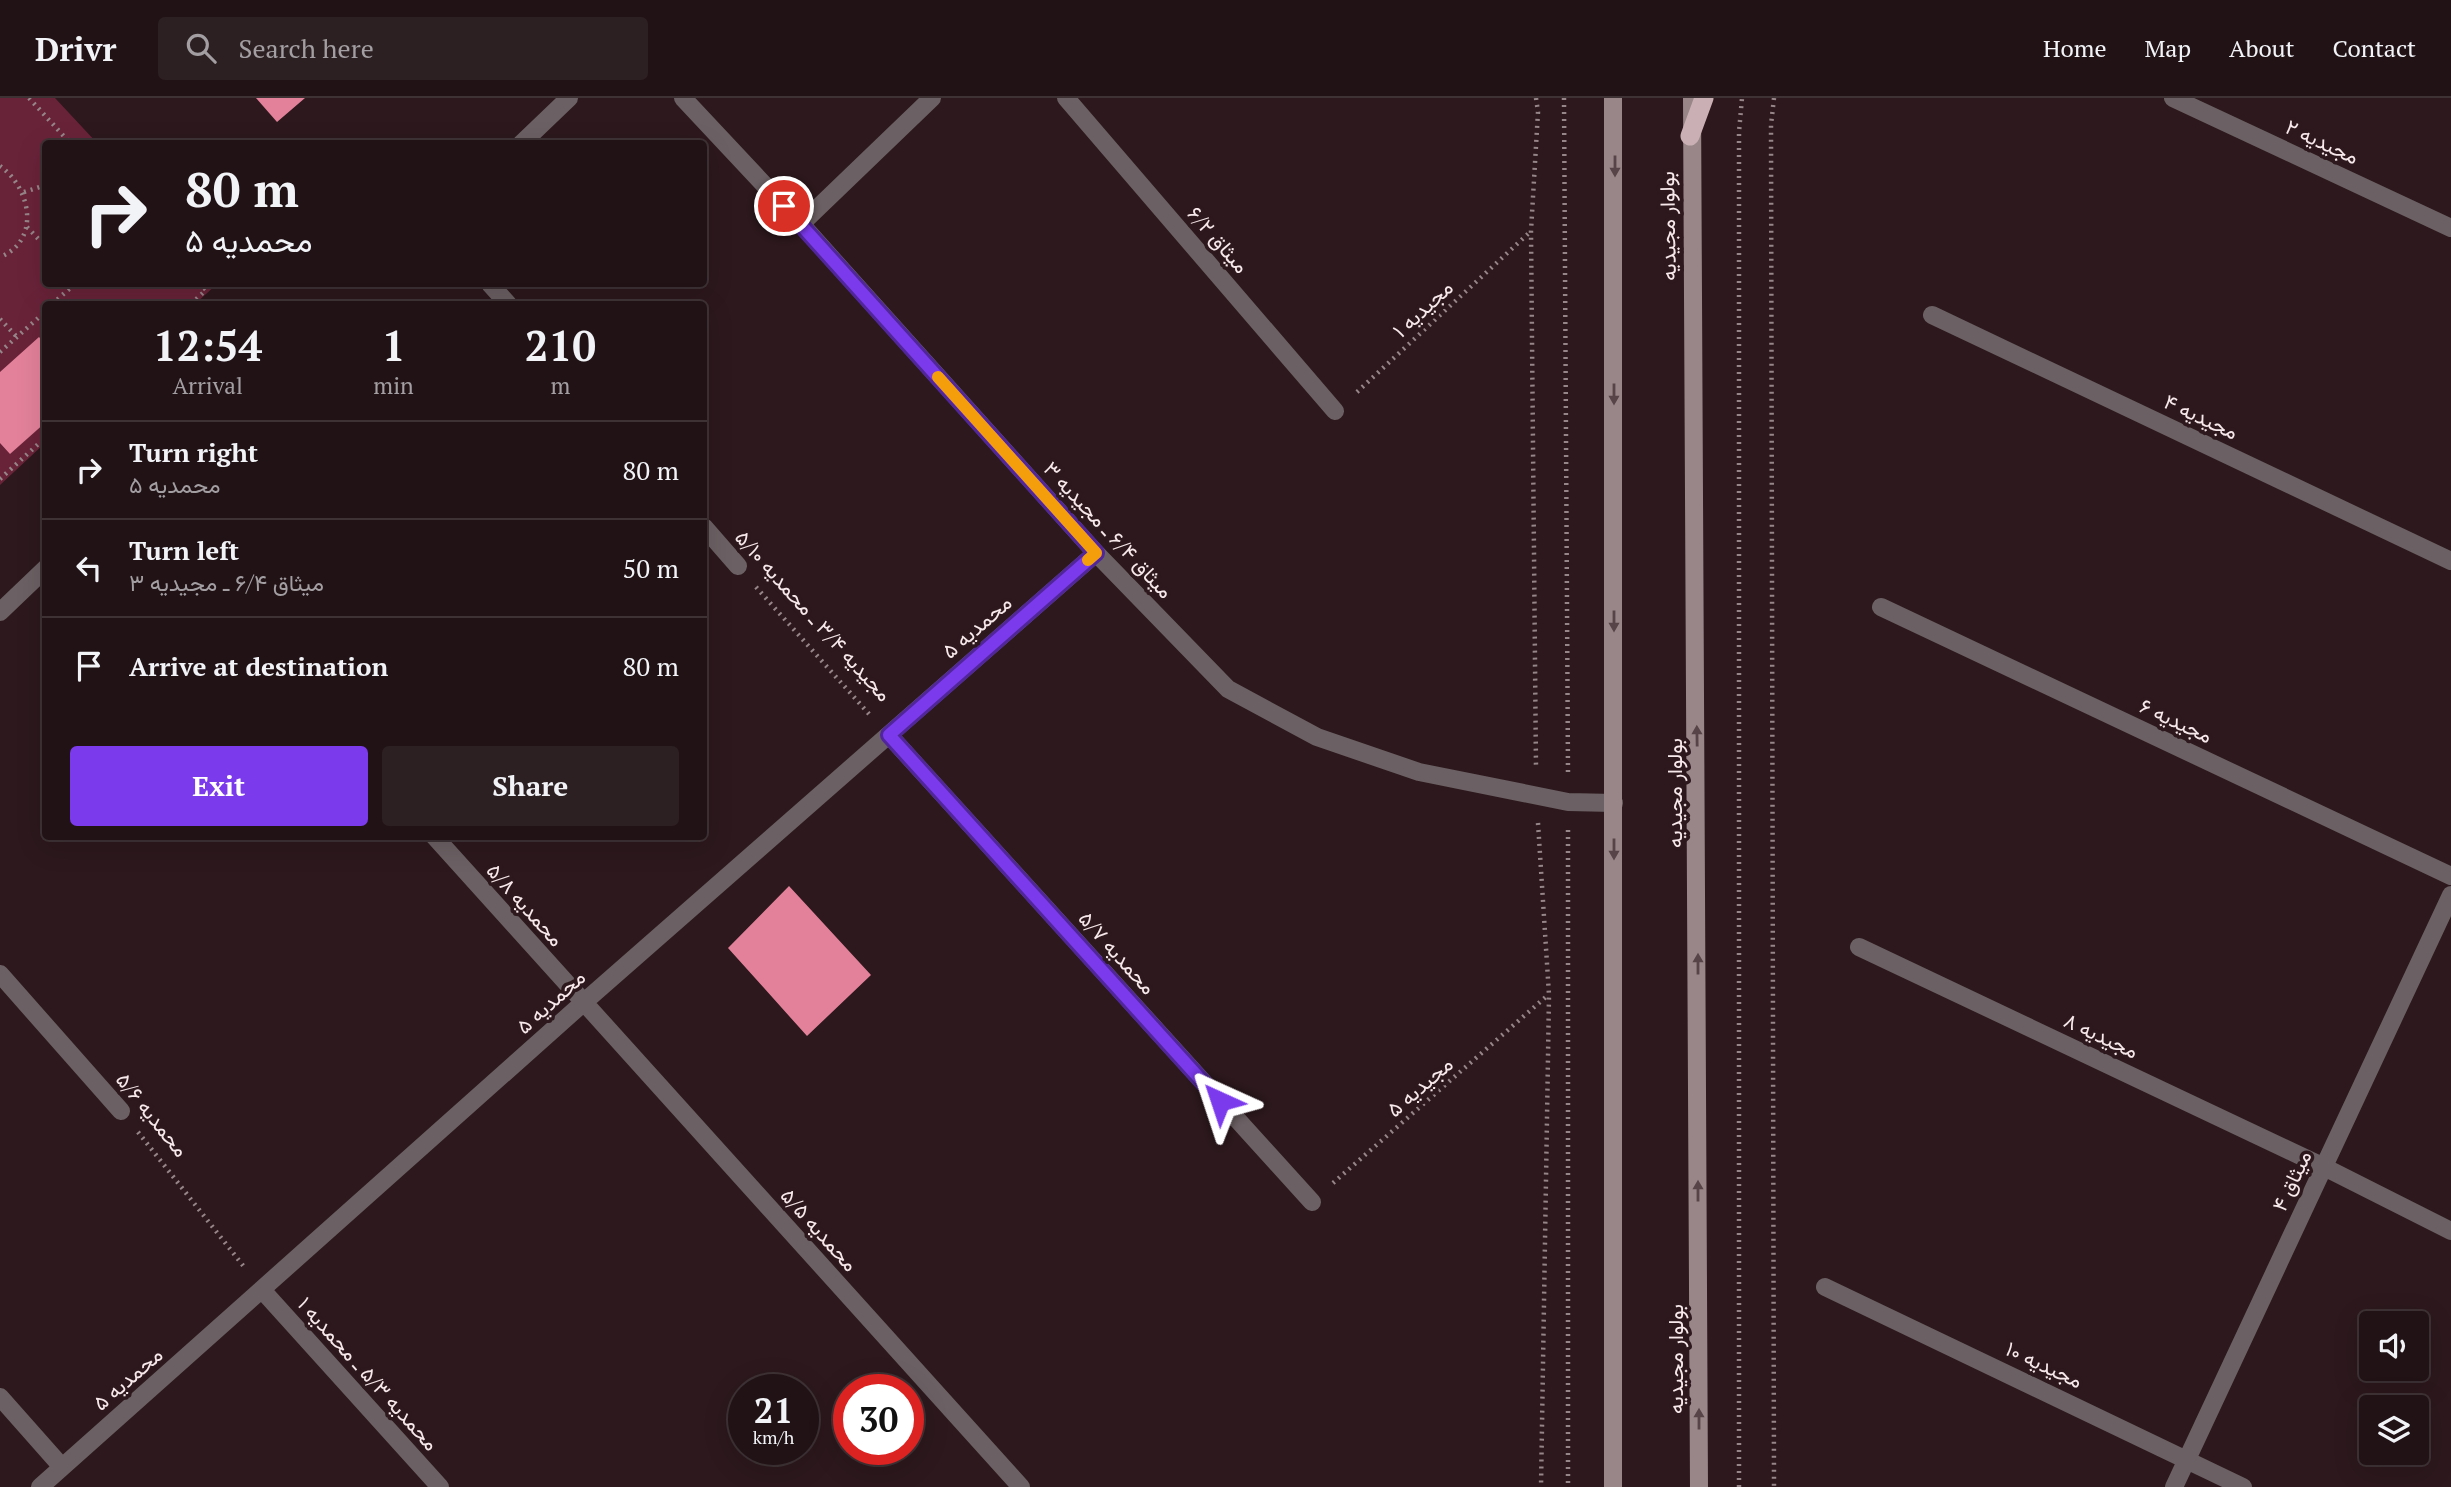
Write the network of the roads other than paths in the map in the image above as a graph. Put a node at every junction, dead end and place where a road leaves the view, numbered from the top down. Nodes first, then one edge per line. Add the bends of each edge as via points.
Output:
1 (569, 98) edge
2 (683, 98) edge
3 (932, 98) edge
4 (1066, 98) edge
5 (1613, 98) edge
6 (1692, 98) edge
7 (1704, 98) edge
8 (2174, 98) edge
9 (1690, 136) junction
10 (526, 140) edge
11 (801, 224) junction
12 (2451, 228) edge
13 (493, 287) edge
14 (505, 301) edge
15 (1932, 315) dead end
16 (1335, 411) road end
17 (707, 530) edge
18 (1096, 553) junction
19 (2451, 561) edge
20 (738, 566) road end
21 (42, 572) edge
22 (1881, 607) dead end
23 (0, 612) edge
24 (889, 735) junction
25 (1614, 803) junction
26 (438, 840) edge
27 (2451, 876) edge
28 (2451, 895) edge
29 (1858, 947) dead end
30 (0, 974) edge
31 (583, 1003) junction
32 (121, 1111) road end
33 (2324, 1167) junction
34 (1312, 1202) road end
35 (2451, 1231) edge
36 (1825, 1287) dead end
37 (263, 1291) junction
38 (0, 1396) edge
39 (2188, 1458) junction
40 (62, 1467) junction
41 (40, 1487) edge
42 (440, 1487) edge
43 (1021, 1487) edge
44 (1613, 1487) edge
45 (1699, 1487) edge
46 (2174, 1487) edge
47 (2243, 1487) edge

1 - 10 street
2 - 11 street, میثاق ۶/۴ ـ مجیدیه ۳
3 - 11 street
4 - 16 street, میثاق ۶/۲
5 -> 25 main road
6 - 9 main road, بولوار مجیدیه
7 - 9 highway
8 - 12 street, مجیدیه ۲
45 -> 9 main road, بولوار مجیدیه via 1698,811
11 - 18 street, میثاق ۶/۴ ـ مجیدیه ۳
13 - 14 street
15 - 19 street, مجیدیه ۴
17 - 20 street, مجیدیه ۳/۴ ـ محمدیه ۵/۱۰
18 - 24 street, محمدیه ۵
18 - 25 street, میثاق ۶/۴ ـ مجیدیه ۳ via 1228,689 1317,737 1419,772 1568,802
21 - 23 street
22 - 27 street, مجیدیه ۶
24 - 31 street, محمدیه ۵
24 - 34 street, محمدیه ۵/۷
25 -> 44 main road
26 - 31 street, محمدیه ۵/۸
28 - 33 street, میثاق ۴
29 - 33 street, مجیدیه ۸
30 - 32 street, محمدیه ۵/۶
31 - 37 street, محمدیه ۵
31 - 43 street, محمدیه ۵/۵
33 - 35 street, مجیدیه ۸
33 - 39 street, میثاق ۴
36 - 39 street, مجیدیه ۱۰
37 - 40 street, محمدیه ۵
37 - 42 street, محمدیه ۵/۳ ـ محمدیه ۱
38 - 40 street
39 - 46 street, میثاق ۴
39 - 47 street, مجیدیه ۱۰
40 - 41 street, محمدیه ۵

